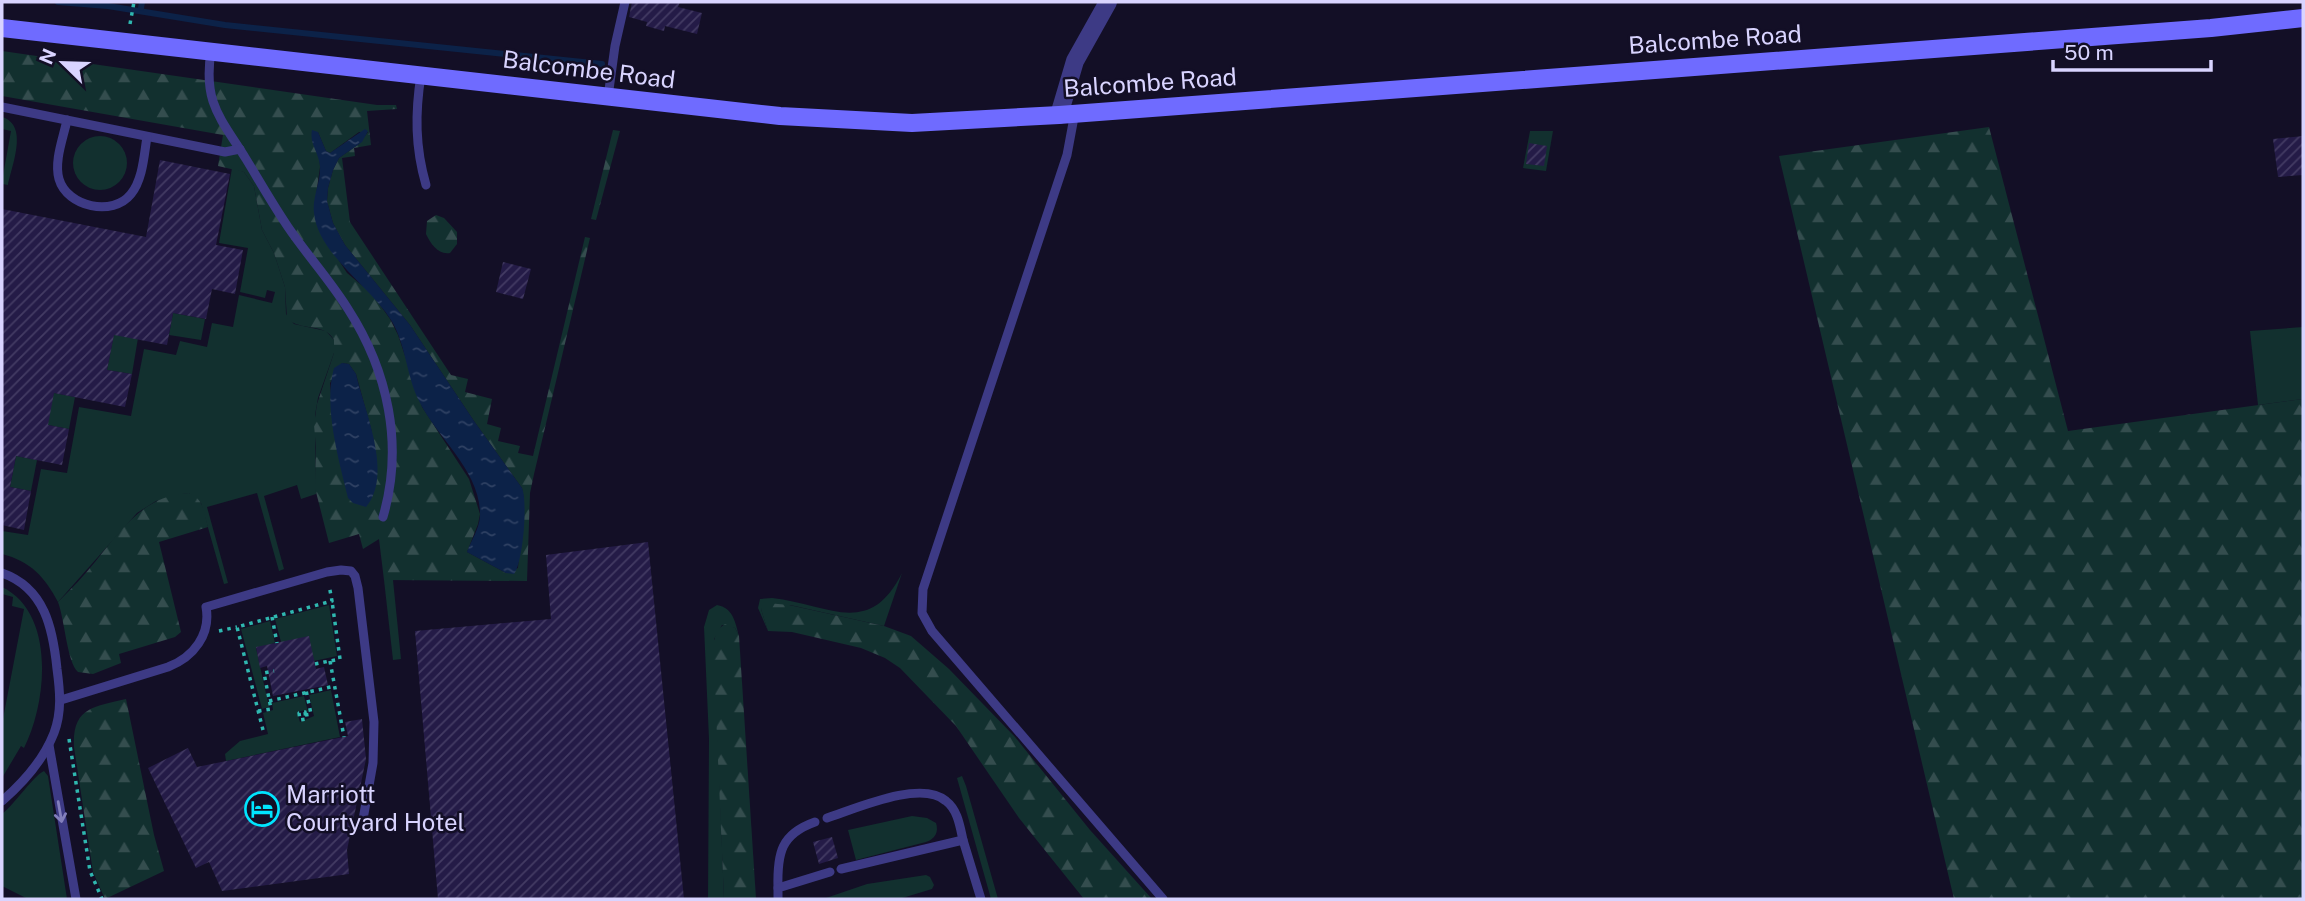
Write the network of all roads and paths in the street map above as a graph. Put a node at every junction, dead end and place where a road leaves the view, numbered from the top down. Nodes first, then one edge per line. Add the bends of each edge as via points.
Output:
1 (625, 2) edge
2 (1108, 2) edge
3 (134, 3) edge
4 (2303, 18) edge
5 (130, 19) dead end
6 (2, 28) edge
7 (211, 51) junction
8 (421, 75) junction
9 (608, 97) junction
10 (2, 107) edge
11 (1067, 114) junction
12 (67, 120) junction
13 (147, 136) junction
14 (240, 149) junction
15 (426, 185) dead end
16 (383, 517) dead end
17 (327, 572) junction
18 (2, 573) edge
19 (331, 601) junction
20 (272, 617) junction
21 (277, 643) dead end
22 (330, 661) junction
23 (315, 664) dead end
24 (274, 671) dead end
25 (335, 686) junction
26 (306, 691) junction
27 (61, 700) junction
28 (269, 701) junction
29 (258, 711) junction
30 (305, 715) dead end
31 (263, 730) dead end
32 (69, 733) dead end
33 (344, 737) dead end
34 (49, 745) junction
35 (2, 801) edge
36 (827, 818) dead end
37 (815, 822) dead end
38 (362, 825) dead end
39 (963, 840) junction
40 (841, 869) dead end
41 (830, 872) dead end
42 (778, 888) junction
43 (76, 899) edge
44 (102, 899) edge
45 (778, 899) edge
46 (981, 899) edge
47 (1163, 899) edge

1 - 9 lane
2 - 11 street via 1075,61
3 - 5 path
4 - 11 main road, Balcombe Road via 2211,29
6 - 7 main road, Balcombe Road
7 - 8 main road, Balcombe Road
7 - 14 lane via 211,99
8 - 9 main road, Balcombe Road
8 - 15 lane via 416,131
9 - 11 main road, Balcombe Road via 780,117 912,123
10 - 12 lane
11 - 47 lane via 1067,155 923,589 922,612 932,631
12 - 13 lane
12 - 13 lane via 58,162 60,182 69,196 96,206 115,206 131,194 140,175
13 - 14 lane via 225,152
14 - 16 lane via 288,227 346,306 377,363 394,452
17 - 19 path
17 - 27 lane via 205,607 206,631 180,661
17 - 38 lane via 351,571 358,588 374,722 373,763
18 - 27 lane via 28,588 44,610 54,643
19 - 20 path
19 - 22 path via 340,659
20 - 21 path
20 - 29 path via 237,626
22 - 23 path
22 - 25 path
24 - 28 path via 264,673
25 - 26 path
25 - 33 path
26 - 28 path
26 - 30 path via 311,714
27 - 34 lane
28 - 29 path via 271,709
29 - 31 path
32 - 44 path via 90,871
34 - 35 lane via 35,768
34 -> 43 lane
36 - 39 lane via 900,795 924,793 941,797 951,806
37 - 42 lane via 786,840
39 - 40 lane
39 - 46 lane
41 - 42 lane
42 - 45 lane

